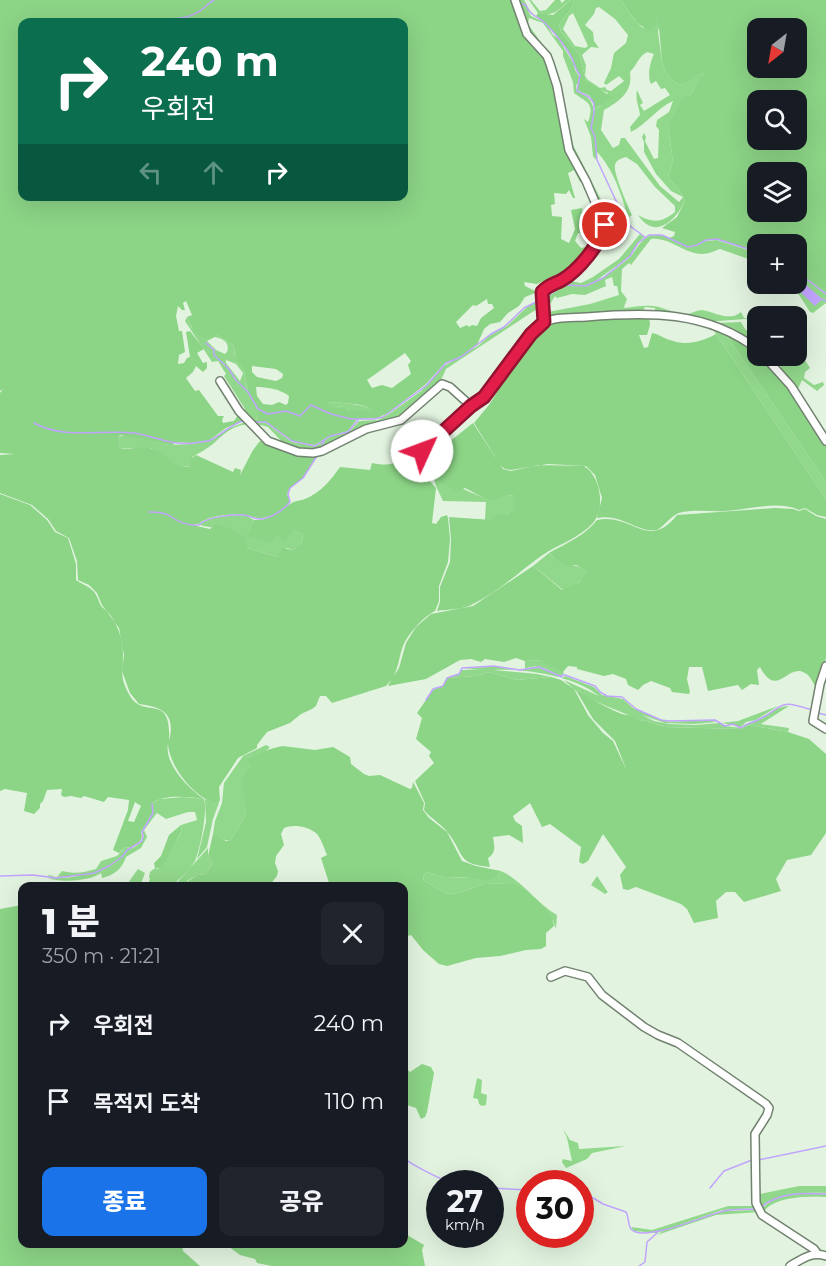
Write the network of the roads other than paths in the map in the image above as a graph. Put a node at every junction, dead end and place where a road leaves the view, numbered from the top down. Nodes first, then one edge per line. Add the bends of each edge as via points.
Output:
1 (515, 0) edge
2 (544, 322) junction
3 (747, 342) edge
4 (773, 366) edge
5 (220, 381) dead end
6 (471, 406) junction
7 (826, 441) edge
8 (422, 451) dead end
9 (826, 666) edge
10 (826, 729) edge
11 (551, 977) dead end
12 (817, 1253) junction
13 (826, 1256) edge
14 (790, 1266) edge

1 - 2 street via 527,34 547,56 558,86 569,150 605,225 600,240 569,275 542,292
2 - 3 street via 659,314 718,326
2 - 6 street via 494,386
4 - 7 street via 791,386
5 - 6 street via 239,411 267,441 305,453 322,451 366,429 401,420 442,384
6 - 8 street
9 - 10 street via 813,721
11 - 12 street via 565,972 588,977 602,995 644,1027 678,1044 766,1104 767,1115 755,1134 756,1203 762,1215
12 - 13 street
12 - 14 street

